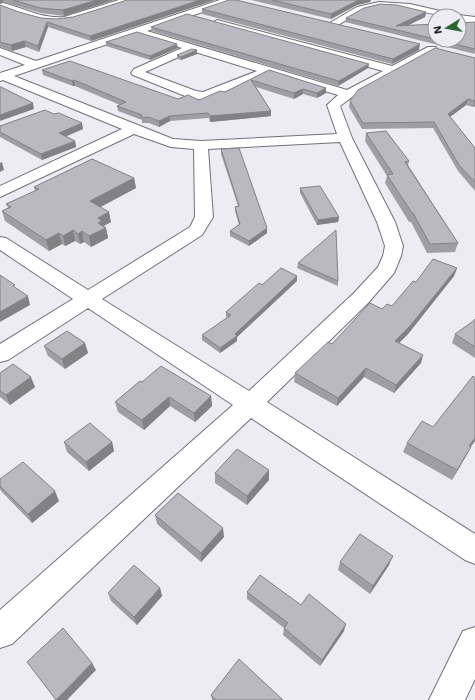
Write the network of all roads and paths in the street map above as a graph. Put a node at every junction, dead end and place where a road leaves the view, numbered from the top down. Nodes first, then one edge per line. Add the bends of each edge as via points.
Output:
1 (124, 0) edge
2 (229, 0) edge
3 (17, 2) edge
4 (368, 3) edge
5 (2, 6) edge
6 (427, 11) edge
7 (186, 14) junction
8 (348, 28) edge
9 (136, 31) junction
10 (417, 45) edge
11 (193, 47) junction
12 (0, 51) edge
13 (36, 65) junction
14 (269, 70) junction
15 (393, 70) junction
16 (2, 76) edge
17 (348, 94) junction
18 (66, 102) junction
19 (52, 108) dead end
20 (133, 129) junction
21 (345, 138) junction
22 (201, 145) junction
23 (0, 192) edge
24 (0, 242) edge
25 (89, 299) junction
26 (0, 354) edge
27 (249, 404) junction
28 (475, 550) edge
29 (0, 632) edge
30 (475, 643) edge
31 (447, 700) edge

1 - 5 street via 55,21
2 - 7 street
3 - 5 street
4 - 6 street via 401,5
4 - 8 street via 329,23
7 - 9 street
7 - 15 street
9 - 11 street
9 - 13 street
10 - 15 street via 436,50
11 - 14 street
11 - 14 street via 137,73 194,95 204,96
12 - 13 street
13 - 16 street
14 - 17 street
15 - 17 street
16 - 18 street
17 - 21 street via 332,107
18 - 19 street
18 - 20 street
20 - 22 street via 171,143
20 - 23 street
21 - 22 street
21 - 27 street via 386,222 394,246 392,256 387,269 360,298
22 - 25 street via 204,216 200,227
24 - 25 street
25 - 26 street
25 - 27 street
27 - 28 street
27 - 29 street
30 - 31 street

